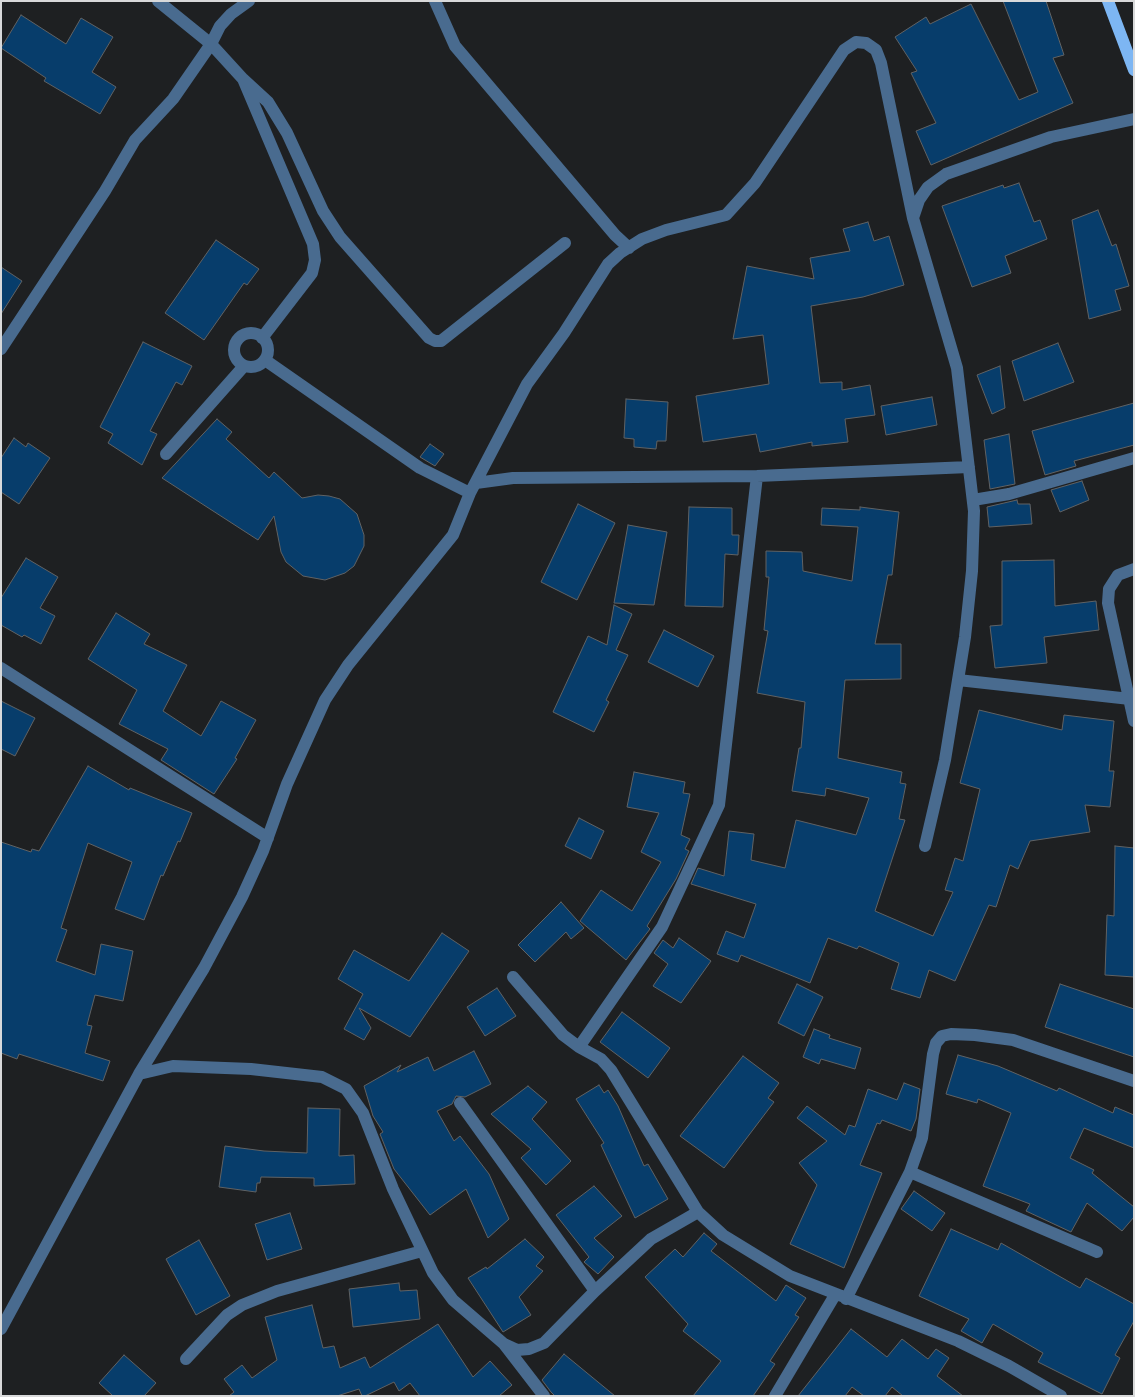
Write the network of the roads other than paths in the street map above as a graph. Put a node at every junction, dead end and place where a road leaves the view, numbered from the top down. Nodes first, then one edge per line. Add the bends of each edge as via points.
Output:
1 (158, 1) edge
2 (249, 1) edge
3 (435, 1) edge
4 (1108, 1) edge
5 (211, 44) junction
6 (1134, 70) edge
7 (243, 80) junction
8 (1134, 118) edge
9 (913, 218) junction
10 (565, 243) dead end
11 (629, 248) junction
12 (262, 338) junction
13 (1, 349) edge
14 (265, 360) junction
15 (244, 366) junction
16 (166, 454) dead end
17 (1134, 458) edge
18 (969, 468) junction
19 (757, 476) junction
20 (473, 488) junction
21 (973, 500) junction
22 (1134, 570) edge
23 (1, 668) edge
24 (958, 680) junction
25 (1130, 699) junction
26 (1134, 722) edge
27 (268, 838) junction
28 (925, 846) dead end
29 (513, 977) dead end
30 (578, 1047) junction
31 (140, 1074) junction
32 (1134, 1080) edge
33 (460, 1103) dead end
34 (910, 1172) junction
35 (698, 1212) junction
36 (422, 1251) junction
37 (1097, 1252) dead end
38 (595, 1291) junction
39 (841, 1297) junction
40 (1, 1329) edge
41 (504, 1344) junction
42 (186, 1359) dead end
43 (544, 1396) edge
44 (775, 1396) edge
45 (1061, 1396) edge

1 - 5 street
2 - 5 street via 220,26
3 - 11 street via 455,46
4 - 6 main road
5 - 7 street
5 - 13 street via 173,99 135,140
7 - 10 street via 268,102 287,133 323,211 340,237 429,338 441,341
7 - 12 street via 313,244 315,260 312,273
8 - 9 street via 1051,137 946,174 928,187
9 - 11 street via 881,63 876,50 856,42 844,50 755,182 726,215 666,230
9 - 18 street via 957,368
11 - 20 street via 608,264 527,384
12 - 14 street via 268,349
12 - 15 street via 251,334 239,339 236,356
14 - 15 street via 259,366
14 - 20 street via 420,468
15 - 16 street
17 - 21 street via 1010,494
18 - 19 street
18 - 21 street
19 - 20 street via 513,478
19 - 30 street via 719,805 662,927
20 - 27 street via 453,535 348,665 325,700
21 - 24 street via 972,571
22 - 25 street via 1118,575 1109,589 1108,603
23 - 27 street
24 - 25 street
24 - 28 street via 945,760
25 - 26 street
27 - 31 street via 242,897 204,968
29 - 30 street via 563,1035
30 - 35 street via 602,1059 612,1070
31 - 36 street via 173,1066 250,1069 322,1077 346,1089 363,1113
31 - 40 street
32 - 34 street via 1013,1040 975,1035 942,1036 933,1054 922,1138
33 - 38 street
34 - 37 street
34 - 39 street
35 - 38 street via 651,1239
35 - 39 street via 724,1235 790,1276
36 - 41 street via 453,1300
36 - 42 street via 277,1290 242,1305 227,1315
38 - 41 street via 544,1343 517,1350
39 - 44 street
39 - 45 street via 958,1342
41 - 43 street

